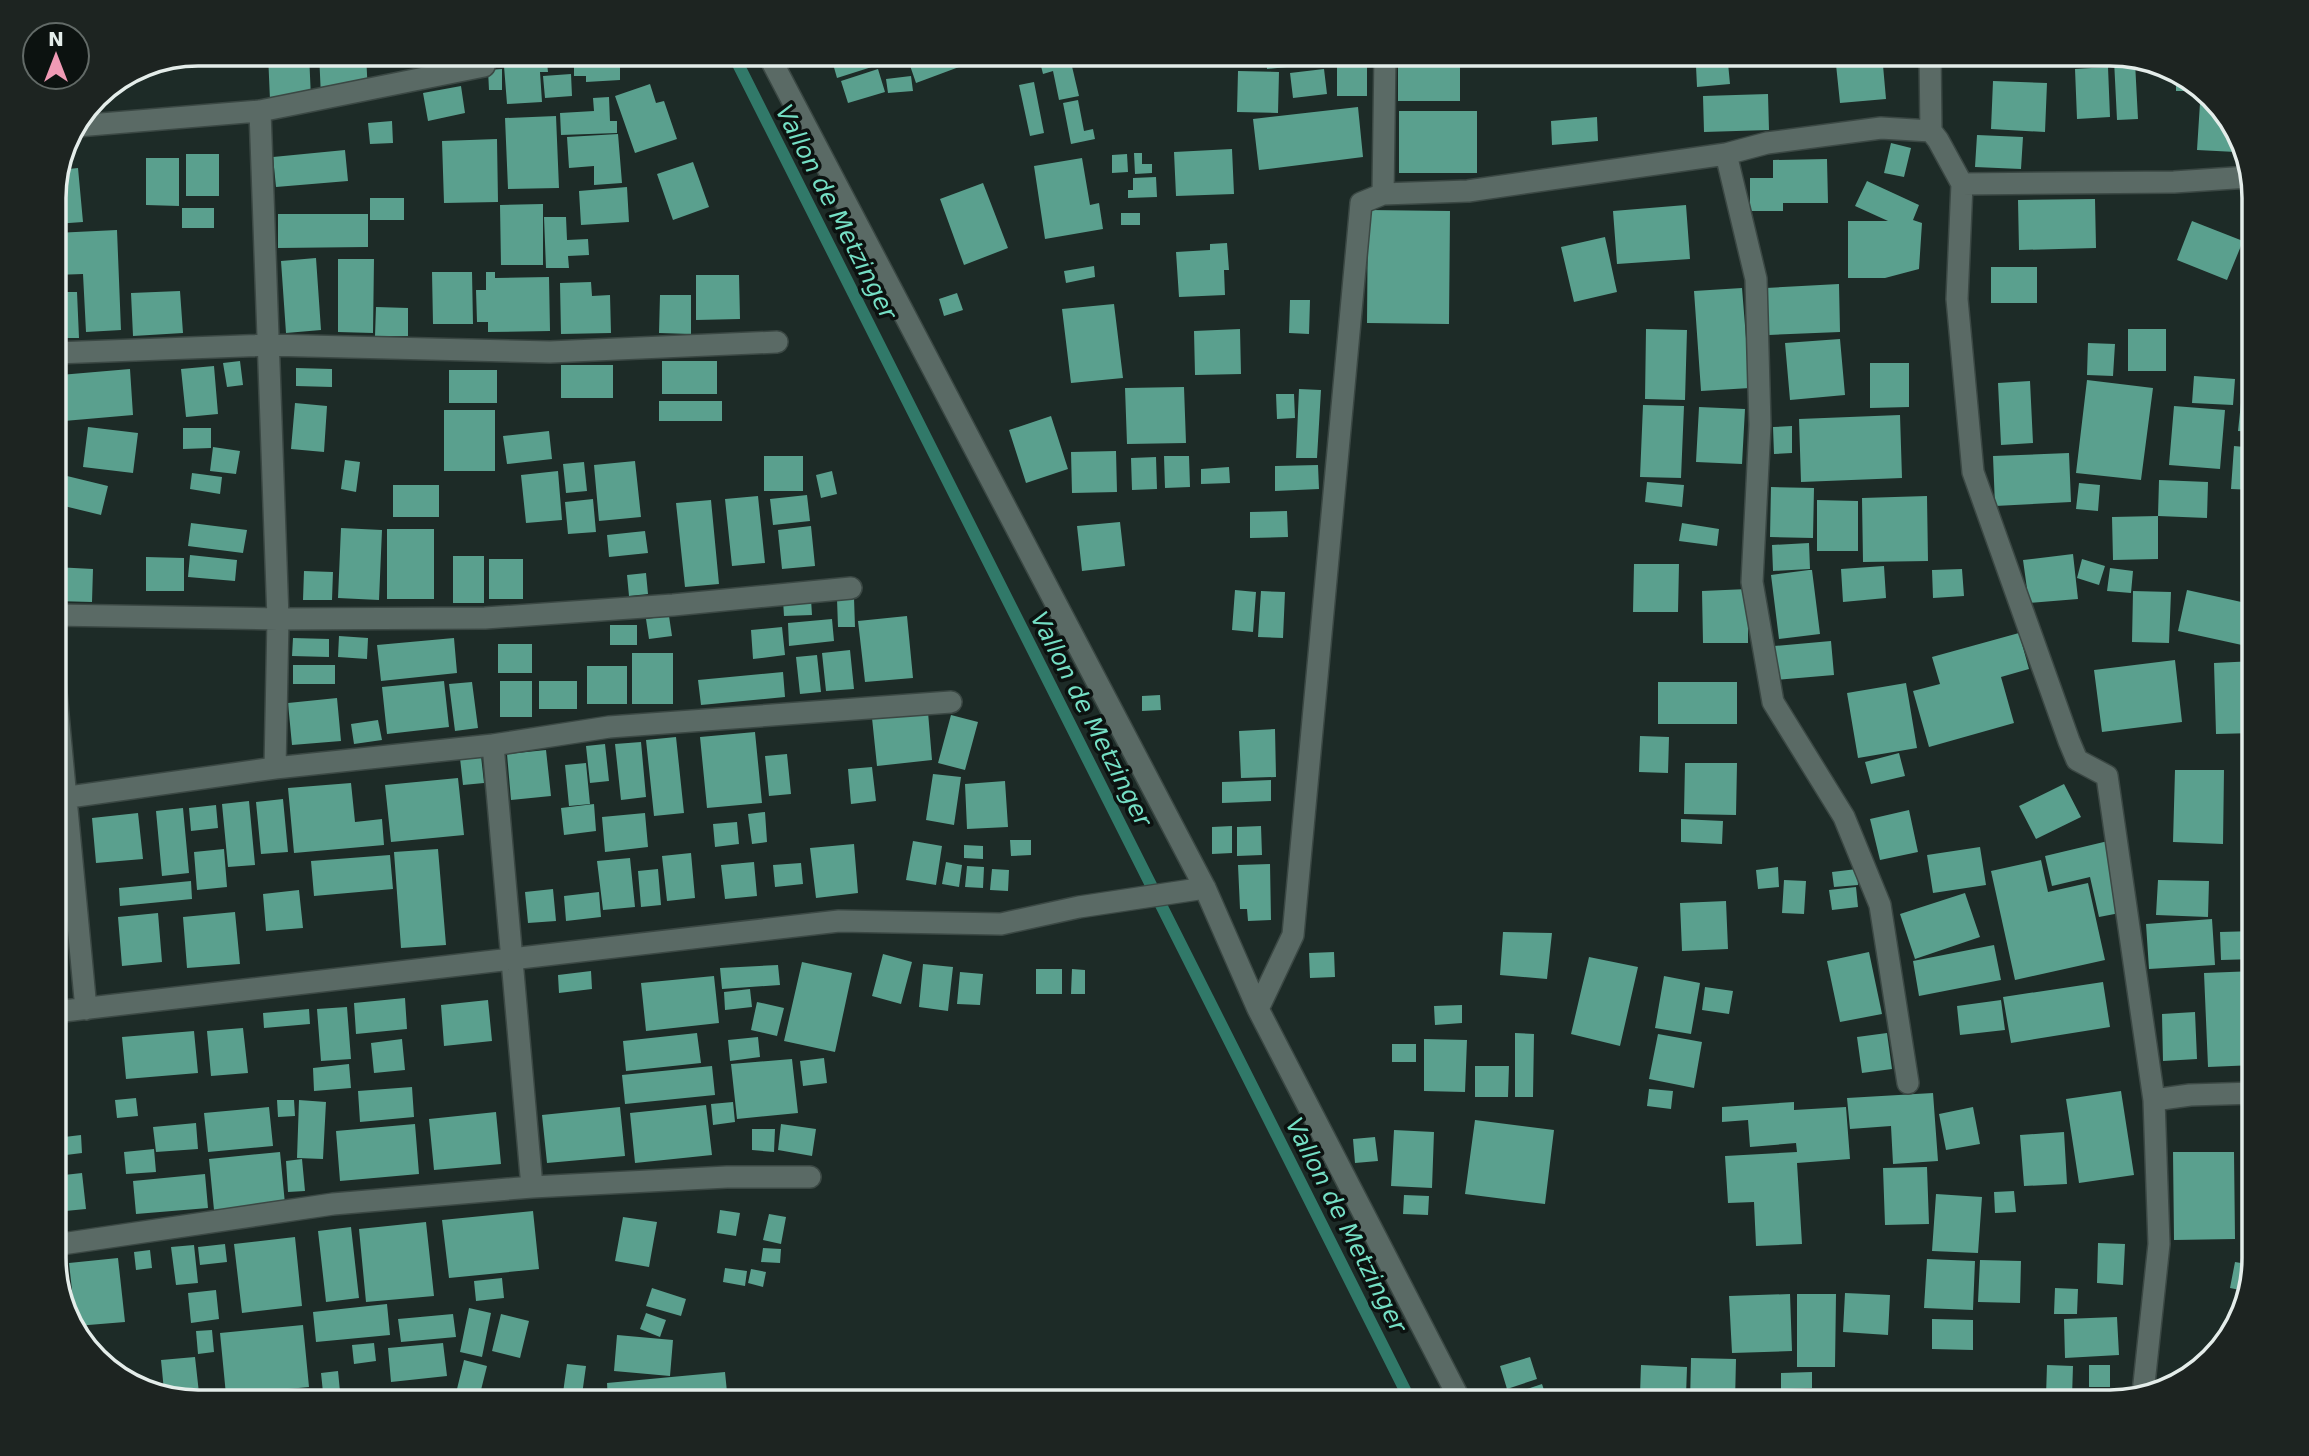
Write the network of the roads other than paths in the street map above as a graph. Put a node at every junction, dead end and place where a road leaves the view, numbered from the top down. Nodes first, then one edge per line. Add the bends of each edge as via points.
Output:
1 (1385, 66) edge
2 (1930, 66) edge
3 (475, 67) edge
4 (775, 67) edge
5 (260, 111) junction
6 (89, 125) edge
7 (1931, 131) junction
8 (1726, 154) junction
9 (2240, 178) edge
10 (1962, 184) junction
11 (1383, 194) junction
12 (777, 342) dead end
13 (268, 345) junction
14 (67, 353) edge
15 (851, 588) dead end
16 (67, 615) edge
17 (278, 619) junction
18 (951, 702) dead end
19 (493, 745) junction
20 (275, 768) junction
21 (67, 797) edge
22 (67, 855) edge
23 (1205, 888) junction
24 (511, 958) junction
25 (86, 1009) junction
26 (1258, 1009) junction
27 (67, 1011) edge
28 (1908, 1083) dead end
29 (2242, 1093) edge
30 (2154, 1100) junction
31 (810, 1177) dead end
32 (532, 1187) junction
33 (67, 1243) edge
34 (2144, 1385) edge
35 (1455, 1390) edge

1 - 11 street
2 - 7 street
3 - 5 street
4 - 23 street
5 - 6 street
5 - 13 street
7 - 8 street via 1881,128 1767,143
7 - 10 street
8 - 11 street via 1468,191
8 - 28 street via 1756,279 1760,425 1752,582 1773,702 1844,817 1880,905
9 - 10 street
10 - 30 street via 1957,299 1973,472 2073,751 2077,760 2107,776
11 - 26 street via 1361,203 1293,935
12 - 13 street via 550,352
13 - 14 street
13 - 17 street
15 - 17 street via 485,618
16 - 17 street
17 - 20 street
18 - 19 street via 609,727
19 - 20 street
19 - 24 street
20 - 21 street
22 - 25 street
23 - 24 street via 1079,907 1001,925 839,921
23 - 26 street
24 - 25 street
24 - 32 street
25 - 27 street
26 - 35 street
29 - 30 street
30 - 34 street via 2159,1244
31 - 32 street
32 - 33 street via 333,1204

